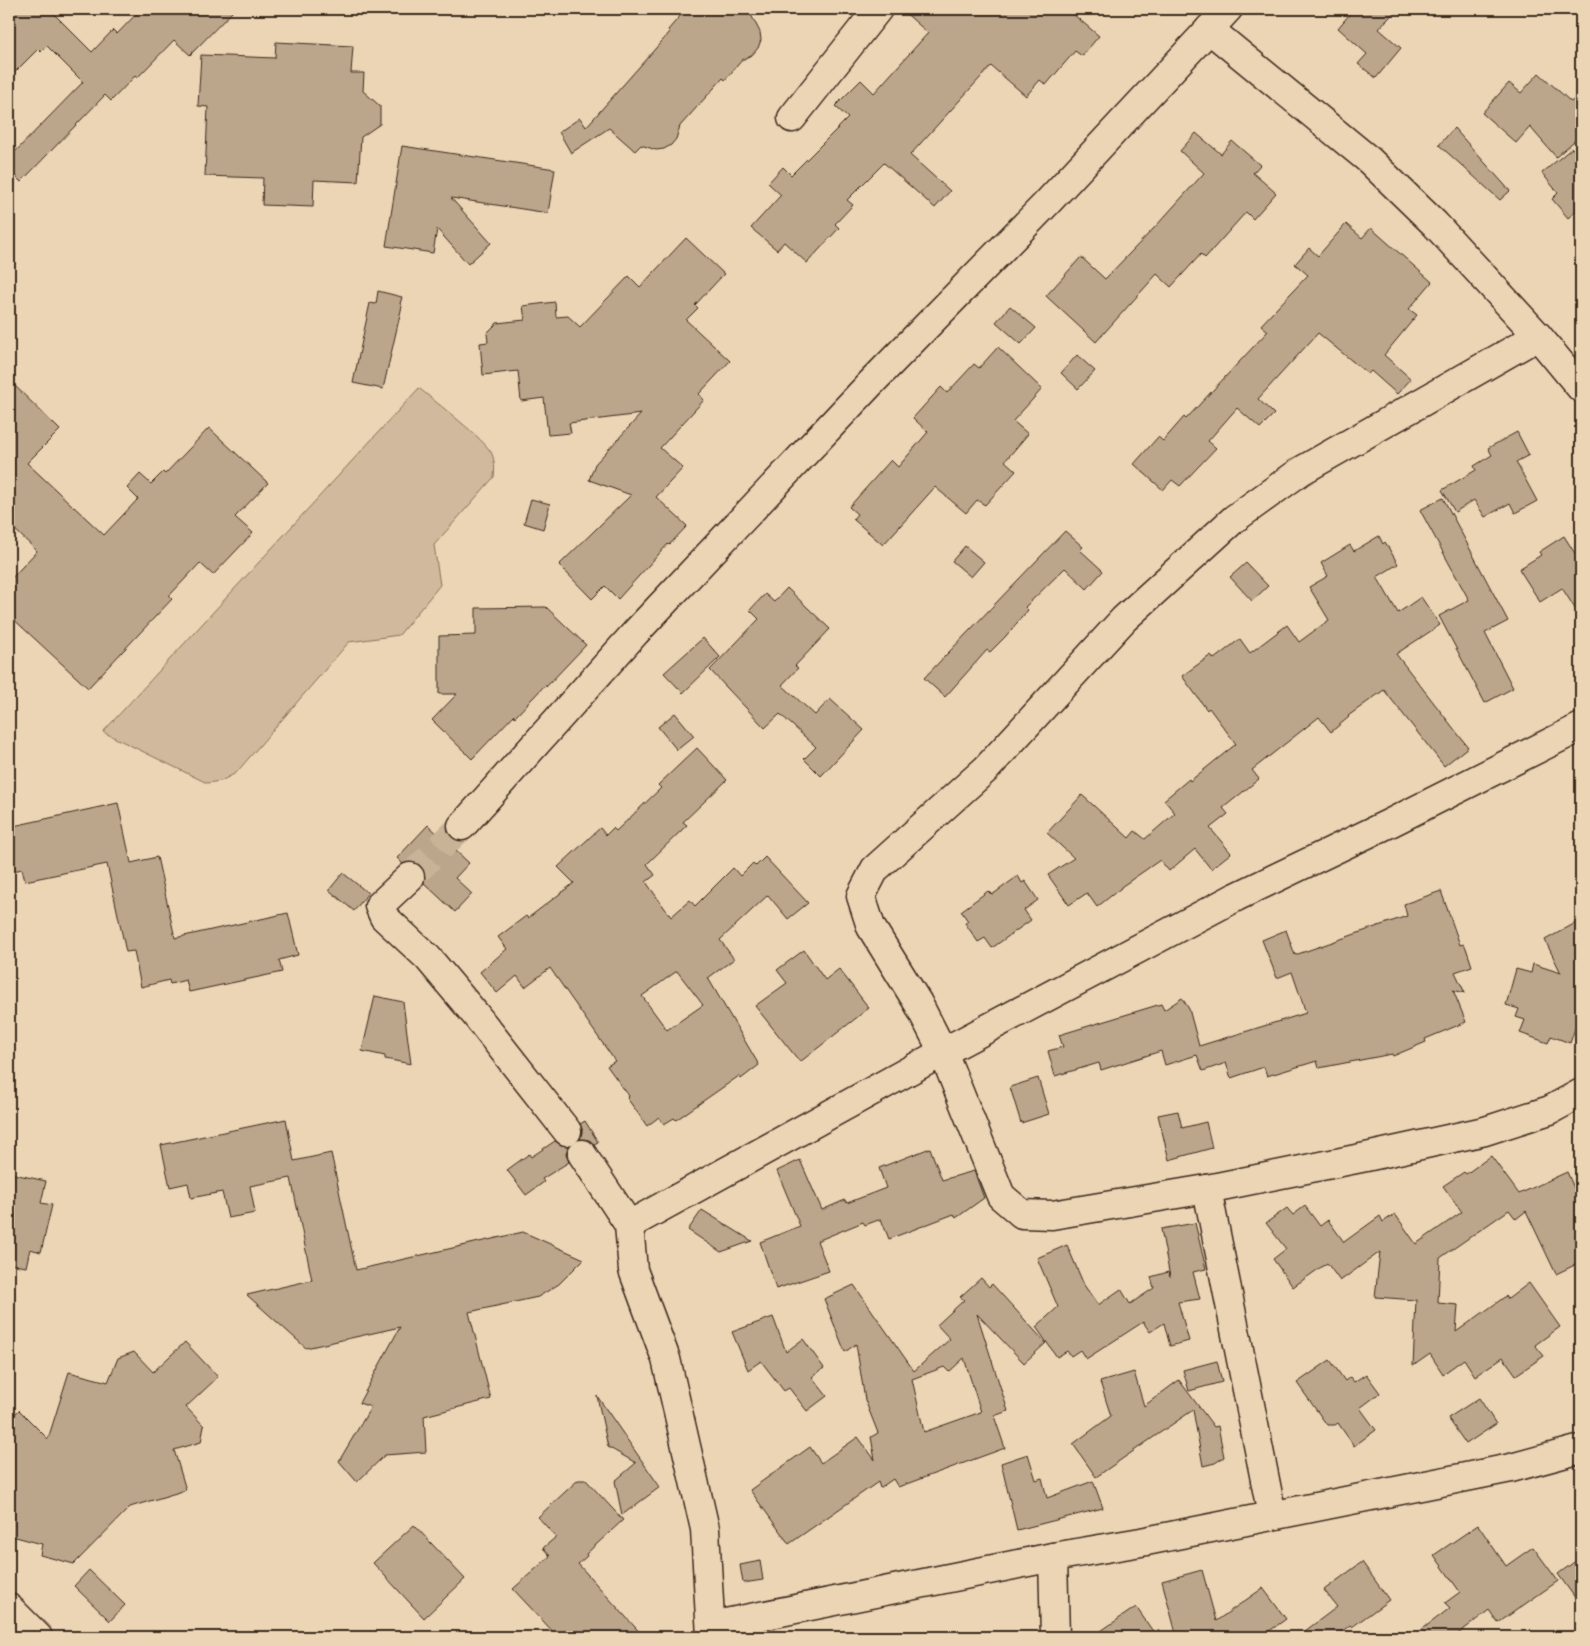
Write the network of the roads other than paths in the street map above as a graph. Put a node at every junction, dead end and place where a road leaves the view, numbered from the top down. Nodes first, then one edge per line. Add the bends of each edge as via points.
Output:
1 (878, 9) edge
2 (1228, 9) edge
3 (1209, 29) junction
4 (792, 118) dead end
5 (1538, 336) junction
6 (1581, 388) edge
7 (1581, 728) edge
8 (462, 826) tunnel mouth
9 (410, 877) tunnel mouth
10 (943, 1052) junction
11 (1581, 1093) edge
12 (567, 1131) dead end
13 (582, 1154) dead end
14 (1207, 1189) junction
15 (628, 1225) junction
16 (1581, 1449) edge
17 (1272, 1515) junction
18 (1053, 1557) junction
19 (9, 1608) edge
20 (711, 1632) edge
21 (38, 1637) edge
22 (1055, 1637) edge

1 - 4 street
2 - 3 street
3 - 5 street via 1369,160 1435,224
3 - 8 street via 643,625
5 - 6 street
5 - 10 street via 1301,471 1234,519 1124,619 986,770 875,869 861,896 871,927 918,1003
7 - 10 street via 1236,897
9 - 12 street via 379,906 384,917 428,958
10 - 14 street via 1001,1196 1022,1214 1052,1216
10 - 15 street
11 - 14 street via 1550,1110 1485,1130
13 - 15 street
14 - 17 street
15 - 20 street via 634,1270 666,1359 705,1530
16 - 17 street via 1511,1468
17 - 18 street
18 - 20 street
18 - 22 street
19 - 21 street

